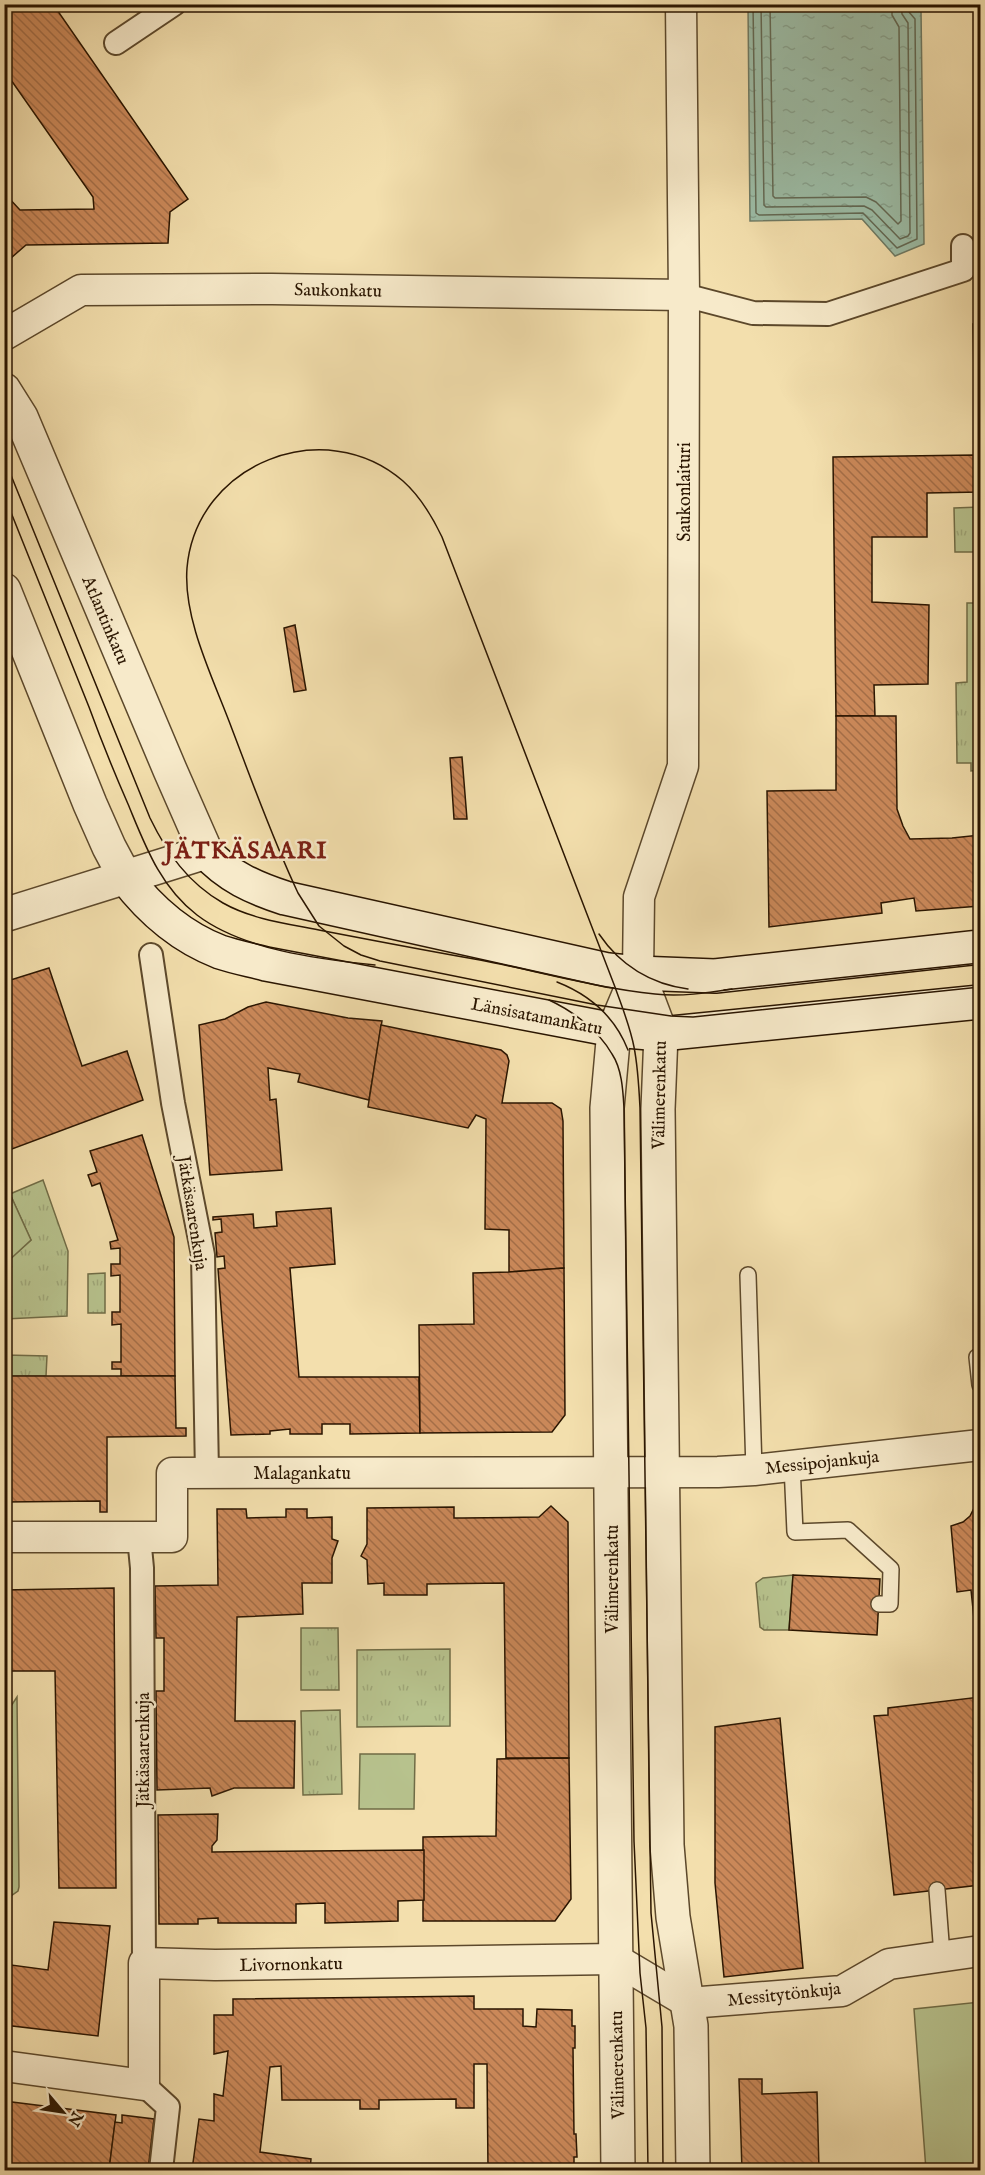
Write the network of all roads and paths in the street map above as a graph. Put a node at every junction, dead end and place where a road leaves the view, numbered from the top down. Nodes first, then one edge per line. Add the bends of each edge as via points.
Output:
1 (174, 4) edge
2 (681, 4) edge
3 (116, 43) dead end
4 (963, 246) dead end
5 (972, 270) edge
6 (684, 295) junction
7 (4, 335) edge
8 (4, 390) edge
9 (4, 590) edge
10 (206, 852) junction
11 (125, 877) junction
12 (4, 915) edge
13 (981, 947) edge
14 (151, 955) dead end
15 (638, 973) junction
16 (981, 1002) edge
17 (614, 1030) junction
18 (661, 1034) junction
19 (748, 1275) dead end
20 (977, 1357) dead end
21 (981, 1386) edge
22 (981, 1445) edge
23 (792, 1466) junction
24 (754, 1470) junction
25 (611, 1471) junction
26 (663, 1472) junction
27 (207, 1473) junction
28 (139, 1537) junction
29 (4, 1538) edge
30 (879, 1604) dead end
31 (937, 1890) dead end
32 (981, 1951) edge
33 (942, 1955) junction
34 (615, 1959) junction
35 (144, 1963) junction
36 (689, 2003) junction
37 (4, 2066) edge
38 (144, 2085) junction
39 (161, 2170) edge
40 (618, 2170) edge
41 (693, 2170) edge

1 - 3 street
2 - 6 street, Saukonlaituri
4 - 5 street
5 - 6 street via 828,315 753,314
6 - 7 street, Saukonkatu via 81,290
6 - 15 street, Saukonlaituri via 683,766 639,897
8 - 10 street, Atlantinkatu via 21,417
9 - 11 street via 90,804
10 - 11 street
10 - 15 street via 238,879 285,898 597,968
11 - 12 street
11 - 17 street, Länsisatamankatu via 169,924 220,952
13 - 15 street via 715,976
14 - 27 street, Jätkäsaarenkuja via 173,1102 203,1255
15 - 17 street, Välimerenkatu
15 - 18 street, Välimerenkatu
16 - 18 street, Länsisatamankatu
17 - 18 street, Länsisatamankatu
17 - 25 street, Välimerenkatu via 607,1108
18 - 26 street, Välimerenkatu via 658,1109
19 - 24 lane
20 - 21 lane
22 - 23 street, Messipojankuja
23 - 24 street, Messipojankuja
23 - 30 lane via 795,1532 848,1530 891,1569 890,1604
24 - 26 street, Messipojankuja
25 - 26 street, Malagankatu
25 - 27 street, Malagankatu
25 - 34 street, Välimerenkatu
26 - 36 street, Välimerenkatu via 669,1883
27 - 28 street, Malagankatu via 172,1473 172,1537
28 - 29 street, Malagankatu
28 - 35 street, Jätkäsaarenkuja
31 - 33 lane
32 - 33 street, Messitytönkuja
33 - 36 street, Messitytönkuja via 890,1964 842,1991
34 - 35 street, Livornonkatu
34 - 36 street
34 - 40 street, Välimerenkatu
35 - 38 street
36 - 41 street, Välimerenkatu
37 - 38 street
38 - 39 street via 168,2107

